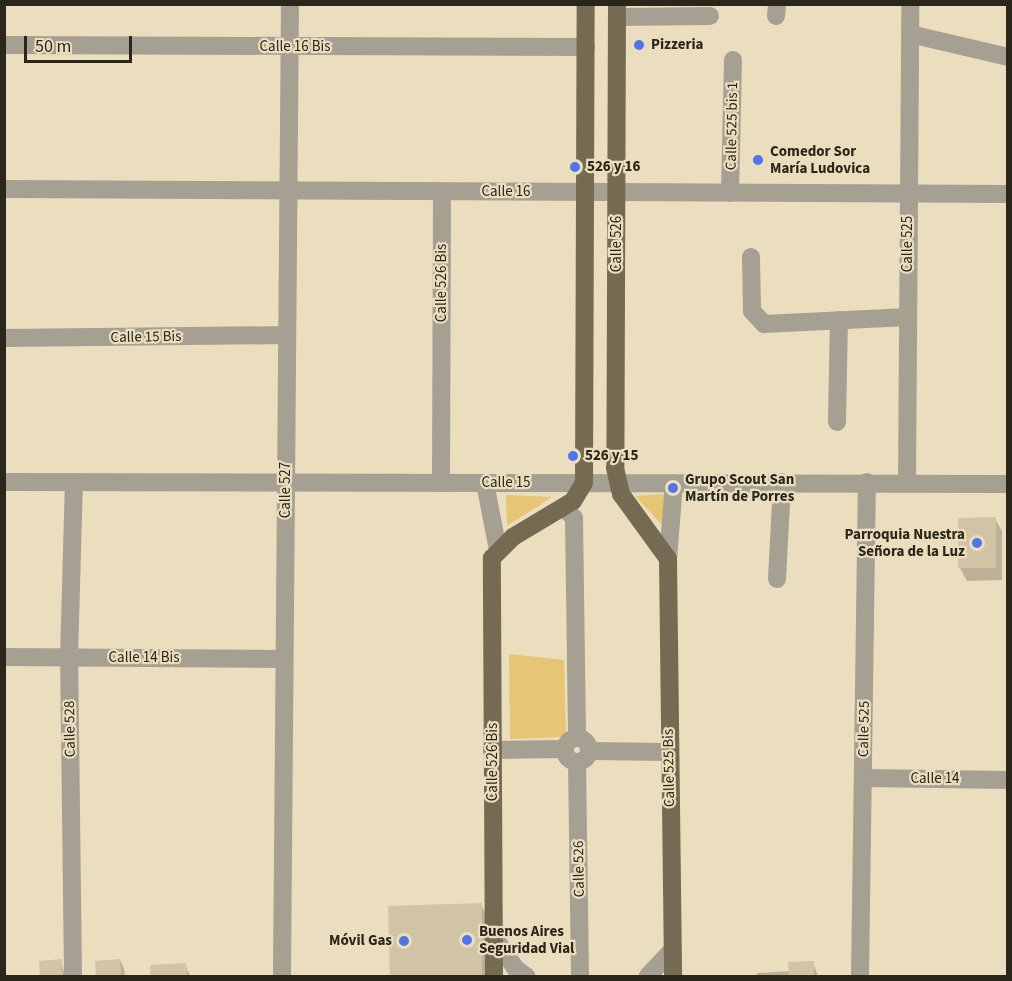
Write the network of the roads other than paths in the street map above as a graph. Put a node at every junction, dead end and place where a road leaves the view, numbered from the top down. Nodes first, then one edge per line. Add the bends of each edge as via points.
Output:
1 (290, 4) edge
2 (586, 4) edge
3 (910, 4) edge
4 (617, 11) edge
5 (710, 16) dead end
6 (910, 34) junction
7 (4, 45) edge
8 (289, 47) junction
9 (586, 47) junction
10 (1008, 57) edge
11 (733, 60) dead end
12 (4, 189) edge
13 (288, 190) junction
14 (442, 192) junction
15 (586, 192) junction
16 (617, 192) junction
17 (730, 193) junction
18 (908, 194) junction
19 (1008, 194) edge
20 (751, 257) dead end
21 (908, 317) junction
22 (839, 320) junction
23 (287, 335) junction
24 (4, 338) edge
25 (837, 422) dead end
26 (4, 482) edge
27 (74, 482) junction
28 (782, 482) junction
29 (867, 482) junction
30 (286, 483) junction
31 (441, 483) junction
32 (485, 483) junction
33 (584, 483) junction
34 (619, 483) junction
35 (674, 483) junction
36 (907, 483) junction
37 (1008, 483) edge
38 (564, 508) junction
39 (498, 550) junction
40 (668, 559) junction
41 (777, 579) dead end
42 (4, 657) edge
43 (69, 658) junction
44 (284, 659) junction
45 (492, 750) junction
46 (577, 750) junction
47 (668, 752) junction
48 (863, 778) junction
49 (1008, 780) edge
50 (495, 938) junction
51 (672, 950) junction
52 (73, 976) edge
53 (282, 976) edge
54 (494, 976) edge
55 (526, 976) edge
56 (580, 976) edge
57 (648, 976) edge
58 (673, 976) edge
59 (860, 976) edge

1 - 8 street, Calle 527
2 - 9 main road, Calle 526
3 - 6 street, Calle 525
4 - 5 street
4 - 16 main road, Calle 526
6 - 10 street
6 - 18 street, Calle 525
7 - 8 street, Calle 16 Bis
8 - 9 street, Calle 16 Bis
8 - 13 street, Calle 527
9 - 15 main road, Calle 526
11 - 17 street, Calle 525 bis 1
12 - 13 street, Calle 16
13 - 14 street, Calle 16
13 - 23 street, Calle 527
14 - 15 street, Calle 16
14 - 31 street, Calle 526 Bis
15 - 16 street, Calle 16
15 - 33 main road, Calle 526
16 - 17 street, Calle 16
16 - 34 main road, Calle 526 via 615,468
17 - 18 street, Calle 16
18 - 19 street, Calle 16
18 - 21 street, Calle 525
20 - 22 street via 752,311 765,324
21 - 22 street
21 - 36 street, Calle 525
22 - 25 street
23 - 24 street, Calle 15 Bis
23 - 30 street, Calle 527
26 - 27 street, Calle 15
27 - 30 street, Calle 15
27 - 43 street, Calle 528
28 - 29 street, Calle 15
28 - 35 street, Calle 15
28 - 41 street
29 - 36 street, Calle 15
29 - 48 street, Calle 525
30 - 31 street, Calle 15
30 - 44 street, Calle 527
31 - 32 street, Calle 15
32 - 33 street, Calle 15
32 - 39 street, Calle 526 Bis
33 - 34 street, Calle 15
33 - 38 main road
34 - 35 street, Calle 15
34 - 40 main road via 621,494
35 - 40 street, Calle 525 Bis
36 - 37 street, Calle 15
38 - 39 main road
38 - 46 street, Calle 526 via 573,518
39 - 45 main road, Calle 526 Bis via 491,565
40 - 47 main road, Calle 525 Bis
42 - 43 street, Calle 14 Bis
43 - 44 street, Calle 14 Bis
43 - 52 street, Calle 528
44 - 53 street, Calle 527
45 - 46 street
45 - 50 main road, Calle 526 Bis
46 - 47 street
46 - 56 street, Calle 526
47 - 51 main road, Calle 525 Bis
48 - 49 street, Calle 14
48 - 59 street, Calle 525
50 - 54 main road, Calle 526 Bis
50 - 55 street via 515,968
51 - 57 street
51 - 58 main road, Calle 525 Bis

